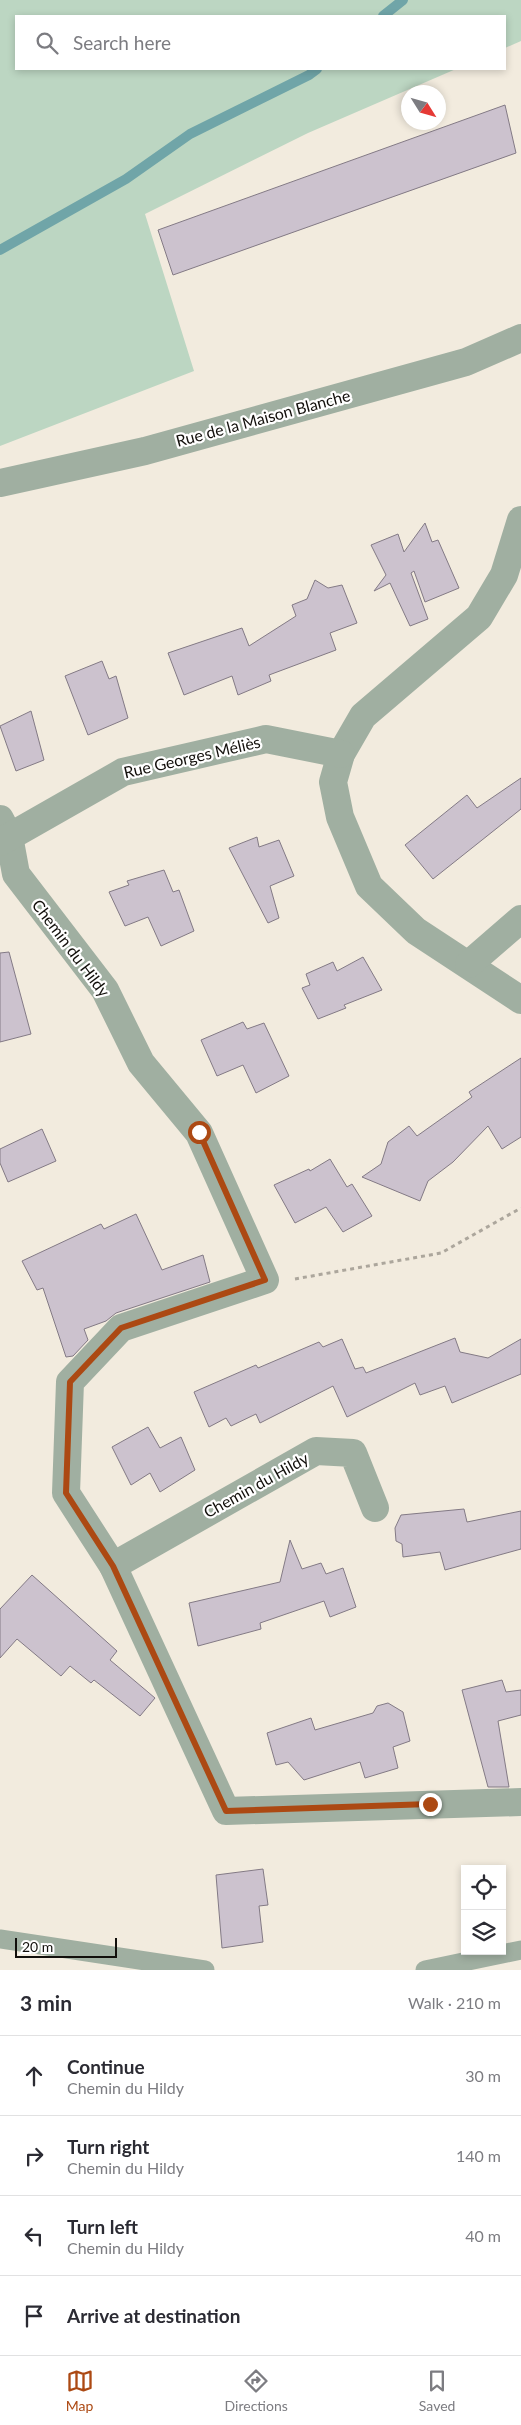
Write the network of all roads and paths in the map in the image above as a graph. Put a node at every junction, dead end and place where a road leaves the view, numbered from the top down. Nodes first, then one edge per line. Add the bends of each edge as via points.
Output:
1 (521, 338) edge
2 (0, 483) edge
3 (521, 520) edge
4 (341, 754) junction
5 (3, 833) edge
6 (521, 919) edge
7 (469, 964) junction
8 (521, 1000) edge
9 (521, 1208) edge
10 (265, 1280) junction
11 (375, 1508) dead end
12 (113, 1566) junction
13 (521, 1802) edge
14 (0, 1940) edge
15 (521, 1950) edge
16 (205, 1970) edge
17 (425, 1970) edge

1 - 2 street, Rue de la Maison Blanche via 456,365 145,451
3 - 4 street via 504,575 479,617 363,716
4 - 5 street, Rue Georges Méliès via 266,739 123,772
4 - 7 street via 333,782 340,817 369,886 416,931
5 - 10 street, Chemin du Hildy via 16,874 105,990 141,1063 199,1132
6 - 7 street
7 - 8 street
9 - 10 path via 441,1253 293,1280
10 - 12 street via 121,1328 70,1382 66,1493
11 - 12 street, Chemin du Hildy via 353,1453 316,1451
12 - 13 street via 226,1811
14 - 16 lane
15 - 17 lane

